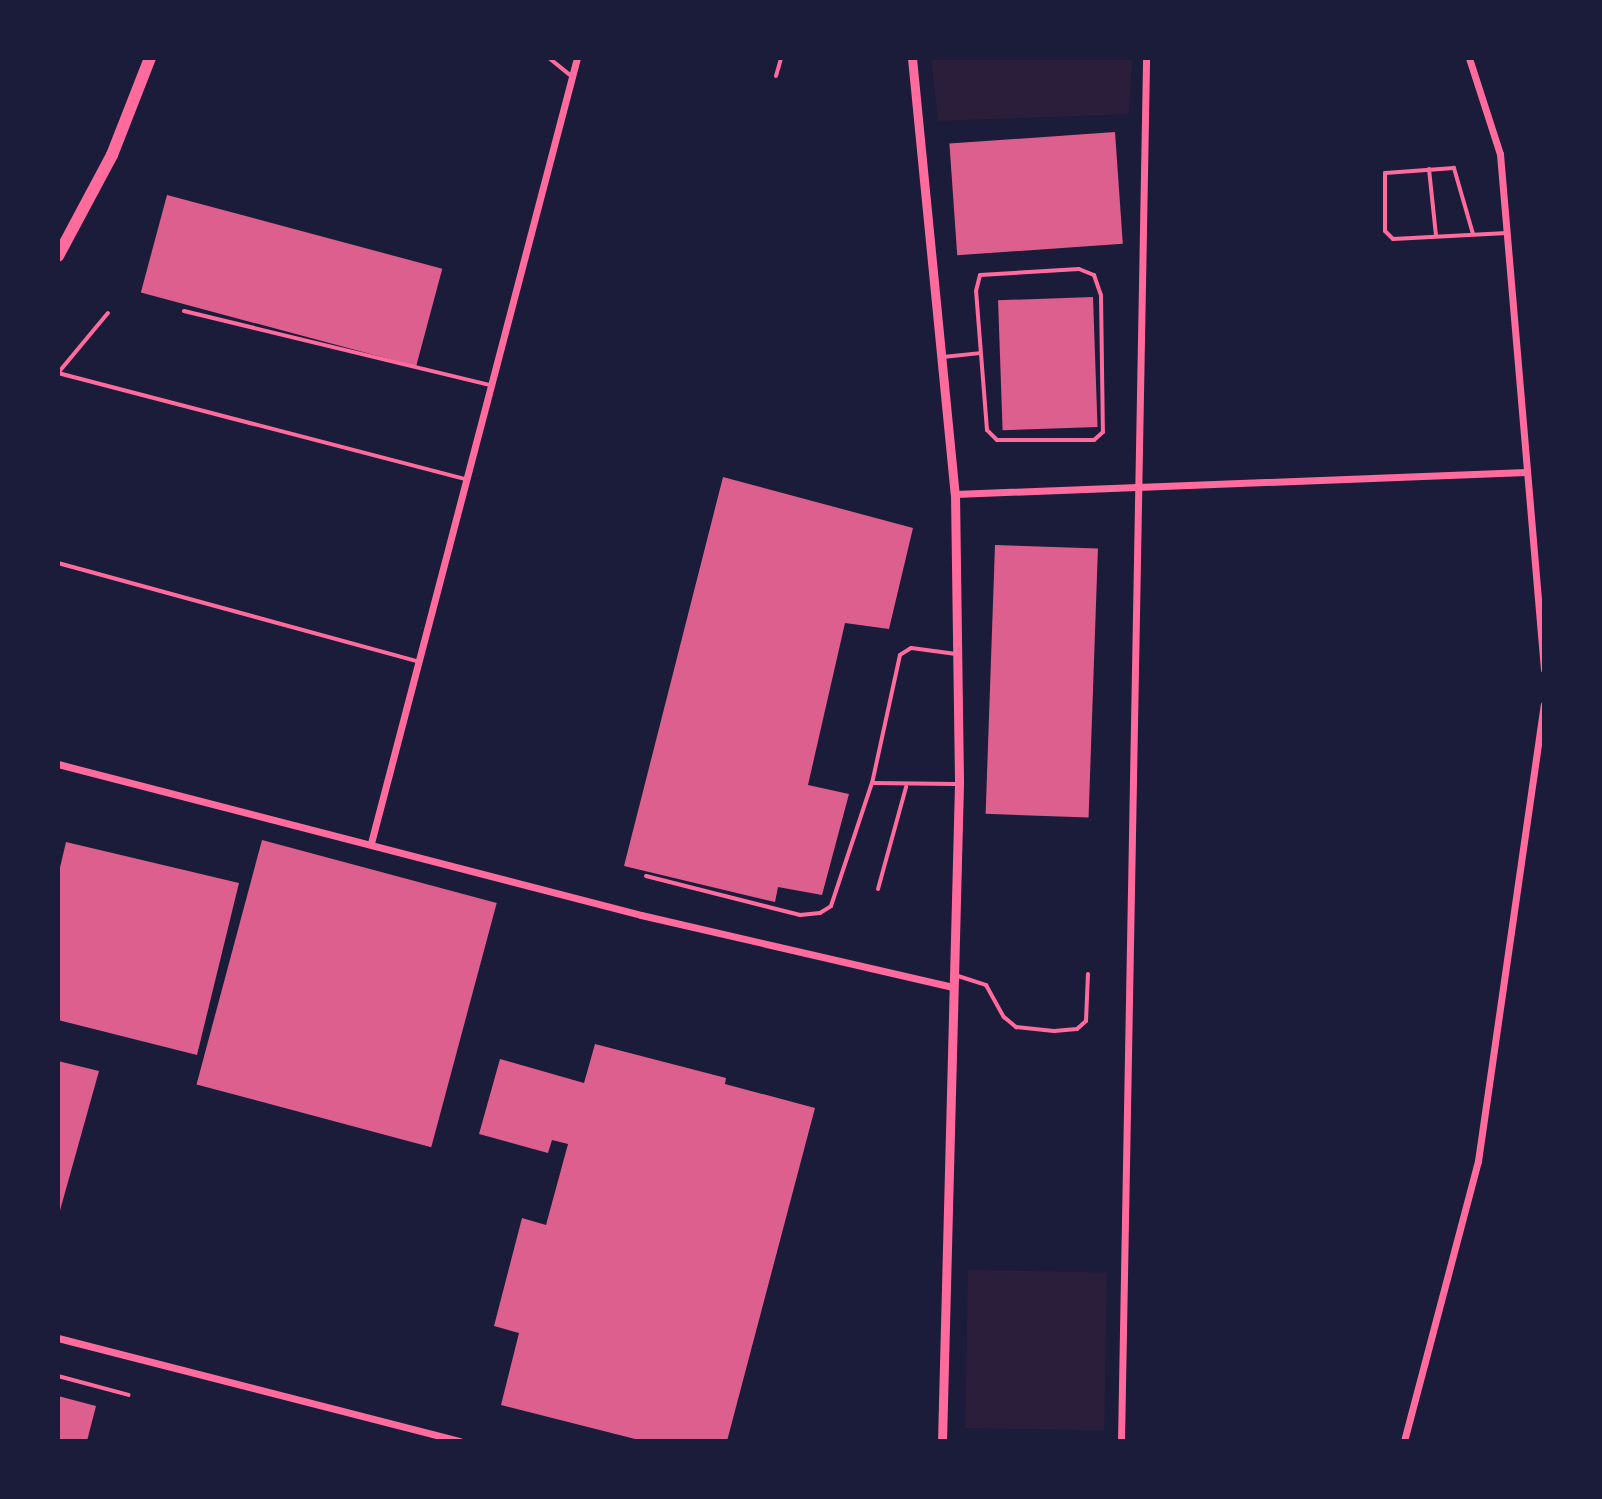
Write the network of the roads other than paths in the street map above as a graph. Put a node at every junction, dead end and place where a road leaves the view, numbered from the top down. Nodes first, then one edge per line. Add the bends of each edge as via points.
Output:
1 (150, 58) edge
2 (549, 58) edge
3 (577, 58) edge
4 (781, 58) edge
5 (912, 58) edge
6 (1146, 58) edge
7 (1469, 58) edge
8 (569, 74) junction
9 (776, 76) dead end
10 (1429, 169) junction
11 (1507, 233) junction
12 (1473, 234) junction
13 (1436, 236) junction
14 (58, 256) edge
15 (184, 311) dead end
16 (108, 313) dead end
17 (980, 353) junction
18 (942, 357) junction
19 (58, 373) edge
20 (489, 385) junction
21 (1527, 472) junction
22 (464, 479) junction
23 (1139, 490) junction
24 (955, 494) junction
25 (58, 563) edge
26 (957, 654) junction
27 (417, 661) junction
28 (1544, 669) edge
29 (1544, 705) edge
30 (58, 764) edge
31 (872, 783) junction
32 (959, 784) junction
33 (906, 787) junction
34 (371, 843) junction
35 (646, 876) dead end
36 (878, 889) dead end
37 (953, 974) junction
38 (1088, 974) dead end
39 (953, 987) junction
40 (58, 1338) edge
41 (58, 1376) edge
42 (129, 1395) dead end
43 (460, 1441) edge
44 (942, 1441) edge
45 (1121, 1441) edge
46 (1404, 1441) edge

1 - 14 main road via 122,133
2 - 8 lane
3 - 8 street
4 - 9 lane
5 - 18 street
6 - 23 street
7 - 11 street via 1500,154
8 - 20 street
10 - 12 lane via 1456,171
10 - 13 lane
10 - 13 lane via 1385,173 1385,231 1393,239
11 - 12 lane
11 - 21 street
12 - 13 lane
15 - 20 lane
16 - 19 lane
17 - 17 lane via 980,275 1079,269 1094,275 1101,295 1105,426 1100,437 1005,441 990,436
17 - 18 lane
18 - 24 street
19 - 22 lane
20 - 22 street
21 - 23 street
21 - 28 street
22 - 27 street
23 - 24 street
23 - 45 street
24 - 26 street
25 - 27 lane
26 - 31 lane via 911,648 900,655
26 - 32 street
27 - 34 street
29 - 46 street via 1478,1161
30 - 34 street
31 - 33 lane
31 - 35 lane via 831,906 820,913 800,915
32 - 33 lane
32 - 37 street
33 - 36 lane
34 - 39 street via 641,915
37 - 38 lane via 986,985 1016,1027 1054,1031 1077,1029 1086,1021
37 - 39 street
39 - 44 street
40 - 43 street
41 - 42 lane

